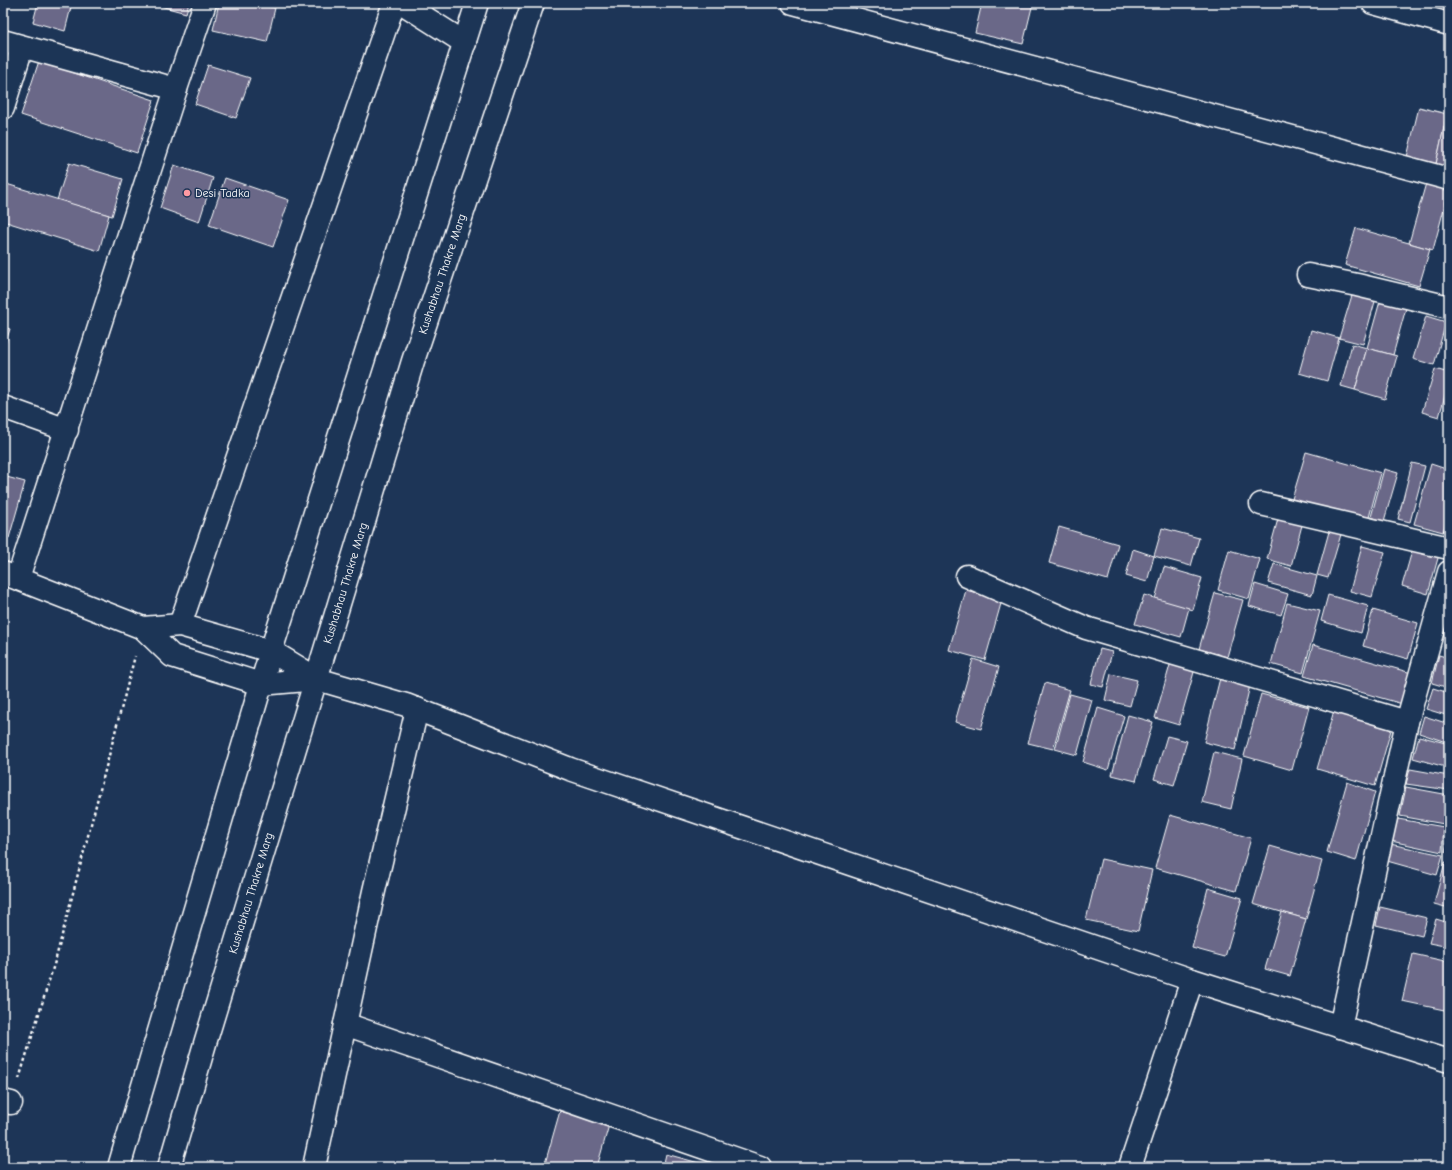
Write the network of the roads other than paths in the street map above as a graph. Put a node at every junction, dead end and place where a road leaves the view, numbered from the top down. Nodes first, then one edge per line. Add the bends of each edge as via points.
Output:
1 (205, 3) edge
2 (394, 3) edge
3 (402, 3) edge
4 (477, 3) edge
5 (533, 3) edge
6 (794, 3) edge
7 (1372, 3) edge
8 (1422, 9) edge
9 (1449, 24) edge
10 (465, 43) junction
11 (12, 44) edge
12 (176, 89) junction
13 (3, 108) edge
14 (1449, 179) edge
15 (1308, 275) dead end
16 (1449, 307) edge
17 (3, 407) edge
18 (67, 430) junction
19 (1261, 504) dead end
20 (1449, 548) edge
21 (1449, 572) edge
22 (10, 576) edge
23 (967, 576) dead end
24 (180, 625) junction
25 (143, 628) junction
26 (272, 651) junction
27 (316, 679) junction
28 (262, 684) junction
29 (417, 709) junction
30 (1407, 722) junction
31 (1192, 980) junction
32 (344, 1024) junction
33 (1340, 1026) junction
34 (1449, 1061) edge
35 (119, 1167) edge
36 (169, 1167) edge
37 (314, 1167) edge
38 (760, 1167) edge
39 (1130, 1167) edge

1 - 12 street
2 - 24 street
3 - 10 street
4 - 10 street
5 - 27 street, Kushabhau Thakre Marg via 413,361
6 - 14 street
7 - 8 street
8 - 9 street
10 - 26 street
11 - 12 street
11 - 13 street
12 - 18 street
15 - 16 street
17 - 18 street
18 - 22 street
19 - 20 street
21 - 30 street
22 - 25 street
23 - 30 street via 1086,628
24 - 25 street
24 - 26 street
25 - 28 street via 172,656
26 - 27 street
26 - 28 street
27 - 28 street
27 - 29 street
27 - 36 street, Kushabhau Thakre Marg
28 - 35 street
29 - 31 street via 570,769
29 - 32 street
30 - 33 street
31 - 33 street
31 - 39 street
32 - 37 street
32 - 38 street
33 - 34 street

